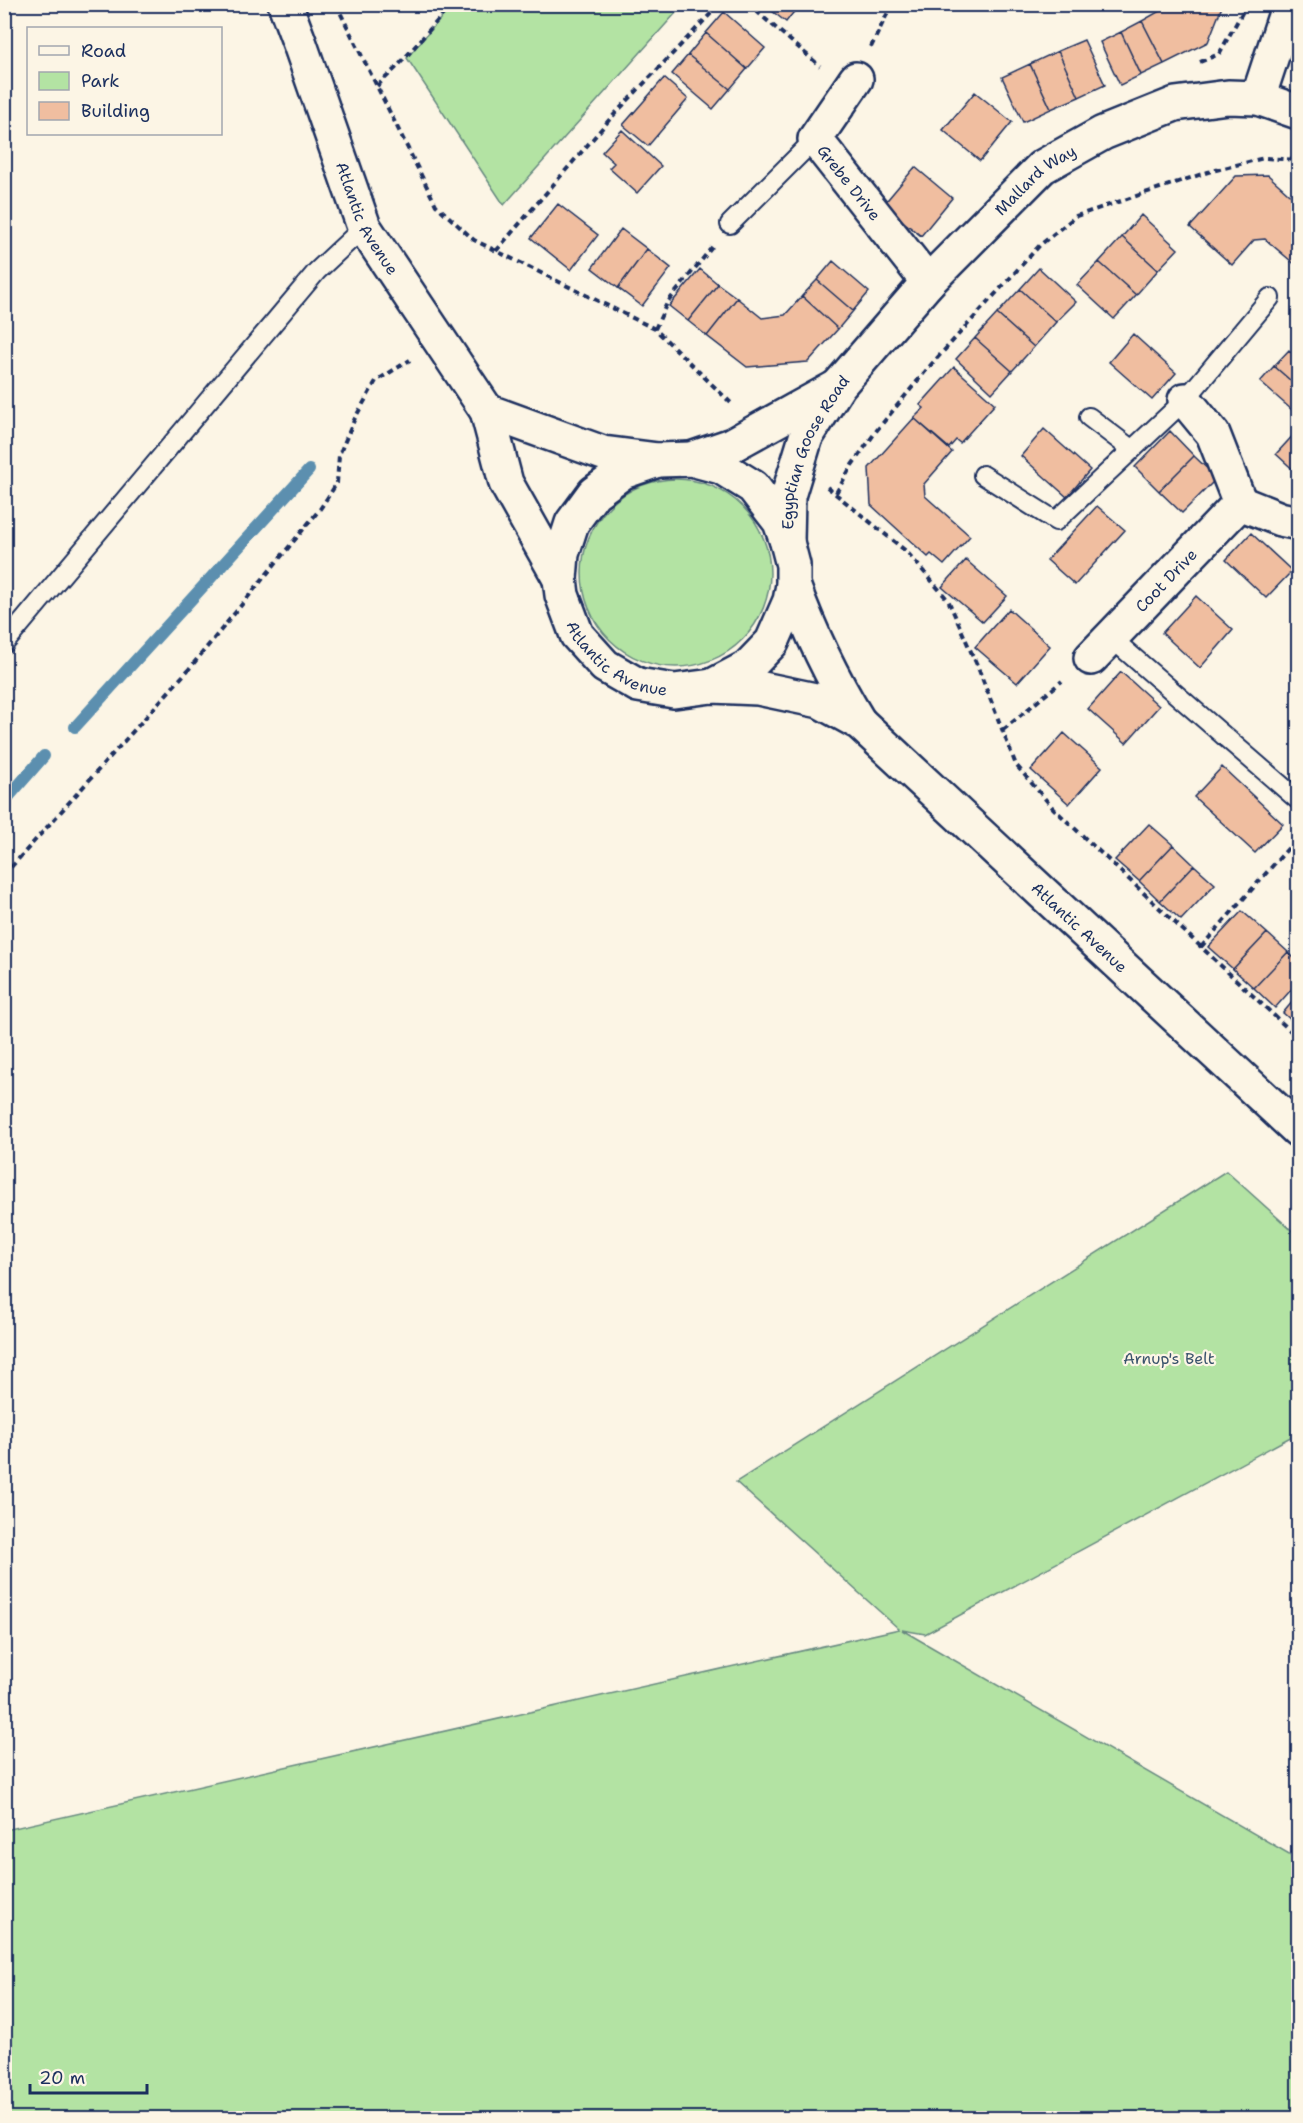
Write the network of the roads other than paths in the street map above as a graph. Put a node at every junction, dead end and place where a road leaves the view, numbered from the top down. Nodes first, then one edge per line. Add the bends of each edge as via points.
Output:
1 (285, 4) edge
2 (1289, 4) edge
3 (852, 85) road end
4 (1258, 98) junction
5 (1299, 112) edge
6 (815, 139) junction
7 (730, 224) road end
8 (364, 227) junction
9 (928, 282) junction
10 (1270, 298) dead end
11 (839, 385) junction
12 (1185, 399) junction
13 (487, 411) junction
14 (1089, 417) dead end
15 (1131, 449) junction
16 (691, 459) junction
17 (658, 460) junction
18 (982, 475) dead end
19 (1240, 503) junction
20 (1299, 523) edge
21 (788, 542) junction
22 (560, 579) junction
23 (793, 585) junction
24 (4, 645) edge
25 (1101, 647) joint
26 (712, 686) junction
27 (860, 723) junction
28 (1299, 800) edge
29 (1299, 1130) edge

1 - 8 street, Atlantic Avenue
2 - 4 street
3 - 6 street, Grebe Drive
4 - 5 street, Mallard Way
4 - 9 street, Mallard Way via 1174,104 1082,144 1042,168
6 - 7 lane
6 - 9 street, Grebe Drive
8 - 13 street, Atlantic Avenue
8 - 24 lane via 317,271
9 - 11 street, Mallard Way
10 - 12 lane
11 - 16 street, Egyptian Goose Road via 732,445
11 - 21 street, Egyptian Goose Road via 806,437 788,496
12 - 15 lane
12 - 19 street via 1213,434
13 - 17 street, Atlantic Avenue via 603,453
13 - 22 street, Atlantic Avenue via 506,483
14 - 15 lane
15 - 18 lane via 1056,521
16 - 17 street, Atlantic Avenue
16 - 21 street, Atlantic Avenue via 721,467 753,487 780,522
17 - 22 street, Atlantic Avenue via 623,472 594,493 572,523 562,554
19 - 20 street
19 - 25 street, Coot Drive
21 - 23 street, Atlantic Avenue
22 - 26 street, Atlantic Avenue via 577,635 605,666 639,685 674,691
23 - 26 street, Atlantic Avenue via 772,642 748,667
23 - 27 street, Atlantic Avenue via 834,681
25 - 28 lane
26 - 27 street, Atlantic Avenue via 758,688 820,701
27 - 29 street, Atlantic Avenue

